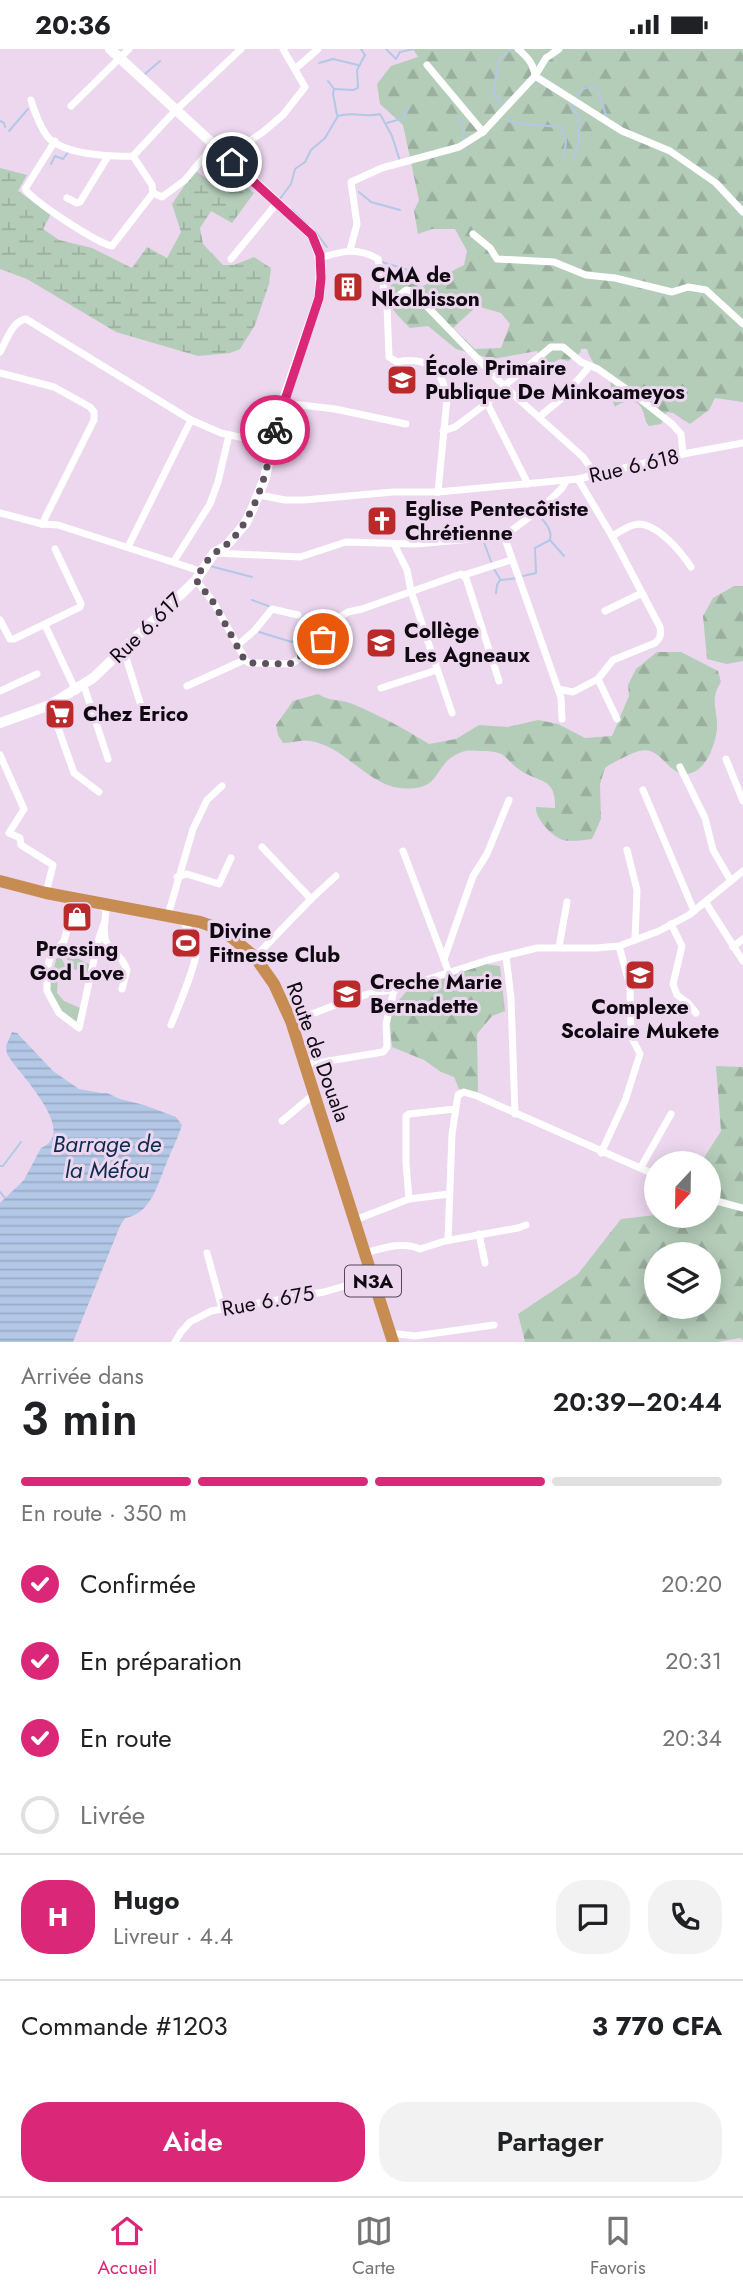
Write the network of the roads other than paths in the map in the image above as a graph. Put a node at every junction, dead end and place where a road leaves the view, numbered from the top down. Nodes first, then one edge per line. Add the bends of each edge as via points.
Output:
1 (110, 49) edge
2 (129, 49) edge
3 (241, 49) edge
4 (283, 49) edge
5 (318, 49) edge
6 (519, 49) edge
7 (559, 49) edge
8 (118, 58) junction
9 (427, 65) dead end
10 (295, 69) junction
11 (535, 76) junction
12 (31, 100) dead end
13 (71, 106) dead end
14 (175, 111) junction
15 (483, 132) junction
16 (55, 141) junction
17 (214, 145) junction
18 (133, 156) junction
19 (107, 157) junction
20 (232, 162) junction
21 (153, 193) junction
22 (67, 198) dead end
23 (277, 203) junction
24 (743, 212) edge
25 (473, 234) dead end
26 (350, 250) junction
27 (231, 258) dead end
28 (320, 258) junction
29 (387, 305) junction
30 (743, 324) edge
31 (0, 352) edge
32 (590, 366) junction
33 (0, 373) edge
34 (504, 386) junction
35 (283, 403) junction
36 (486, 403) junction
37 (539, 417) junction
38 (191, 420) junction
39 (405, 423) dead end
40 (443, 431) junction
41 (229, 435) junction
42 (743, 443) edge
43 (272, 445) junction
44 (683, 454) junction
45 (590, 476) junction
46 (578, 479) junction
47 (567, 480) junction
48 (528, 484) junction
49 (438, 492) junction
50 (259, 495) junction
51 (0, 513) edge
52 (42, 524) junction
53 (612, 535) junction
54 (504, 536) junction
55 (394, 544) junction
56 (128, 547) junction
57 (55, 549) dead end
58 (214, 553) junction
59 (511, 560) junction
60 (174, 561) junction
61 (691, 567) dead end
62 (198, 575) junction
63 (464, 575) junction
64 (411, 591) junction
65 (642, 593) junction
66 (605, 611) dead end
67 (298, 615) dead end
68 (0, 620) edge
69 (45, 625) junction
70 (238, 645) junction
71 (124, 650) junction
72 (244, 659) junction
73 (437, 670) junction
74 (37, 674) dead end
75 (598, 679) junction
76 (499, 681) dead end
77 (187, 686) dead end
78 (80, 688) junction
79 (381, 688) dead end
80 (558, 689) junction
81 (0, 691) edge
82 (50, 705) junction
83 (142, 709) dead end
84 (452, 713) dead end
85 (562, 719) dead end
86 (617, 719) dead end
87 (1, 720) edge
88 (0, 755) edge
89 (108, 759) dead end
90 (726, 759) dead end
91 (680, 767) dead end
92 (222, 786) dead end
93 (643, 790) dead end
94 (99, 793) dead end
95 (509, 800) dead end
96 (743, 801) edge
97 (262, 847) dead end
98 (627, 850) dead end
99 (403, 851) dead end
100 (231, 858) dead end
101 (743, 871) edge
102 (336, 876) dead end
103 (177, 877) junction
104 (0, 881) edge
105 (731, 881) junction
106 (46, 893) junction
107 (76, 897) junction
108 (311, 899) junction
109 (95, 901) junction
110 (567, 902) dead end
111 (706, 903) junction
112 (694, 911) junction
113 (174, 917) junction
114 (105, 922) junction
115 (671, 924) junction
116 (635, 939) junction
117 (743, 939) edge
118 (619, 946) junction
119 (559, 947) junction
120 (733, 947) junction
121 (506, 956) junction
122 (255, 957) junction
123 (444, 959) junction
124 (743, 961) edge
125 (449, 973) junction
126 (122, 989) dead end
127 (394, 990) junction
128 (696, 1013) dead end
129 (291, 1021) junction
130 (171, 1025) dead end
131 (304, 1065) junction
132 (313, 1095) junction
133 (454, 1109) junction
134 (515, 1114) junction
135 (671, 1114) dead end
136 (282, 1121) dead end
137 (601, 1153) junction
138 (641, 1167) junction
139 (644, 1169) edge
140 (449, 1194) junction
141 (409, 1199) junction
142 (721, 1202) edge
143 (743, 1208) edge
144 (355, 1220) junction
145 (526, 1225) dead end
146 (479, 1234) junction
147 (448, 1240) junction
148 (207, 1253) dead end
149 (365, 1253) junction
150 (485, 1263) dead end
151 (372, 1278) junction
152 (222, 1308) junction
153 (494, 1325) dead end
154 (392, 1338) edge
155 (175, 1342) edge

1 - 8 street, Rue 6.617
2 - 8 street
3 - 14 street
4 - 10 street
5 - 10 street
6 - 11 street via 531,61
7 - 11 street via 546,58
8 - 13 street
8 - 14 street, Rue 6.617
9 - 15 street
10 - 20 street via 305,87 283,115 245,144
11 - 15 street
11 - 24 street via 622,131 670,151 716,183
12 - 16 street via 47,136
14 - 17 street, Rue 6.617
14 - 18 street
15 - 26 street via 459,147 382,168 351,182 357,224
16 - 19 street via 76,152
16 - 21 street via 25,189 107,246 115,245
17 - 20 street, Rue 6.617
17 - 21 street via 185,180 162,197
18 - 19 street
18 - 21 street
19 - 22 street via 80,202
20 - 23 street, Rue 6.617
23 - 27 street
23 - 28 street, Rue 6.617 via 312,235
25 - 30 street via 497,259 554,262 586,275 672,292 688,287 705,290
26 - 28 street
26 - 29 street via 377,259
28 - 35 street, Rue 6.617 via 319,298
29 - 34 street via 406,290 412,291
29 - 40 street via 389,357 429,365 446,385
31 - 38 street via 16,323 26,319
32 - 34 street via 563,347 551,347
32 - 37 street
32 - 44 street via 673,424 681,434
33 - 52 street via 54,387 94,412
34 - 36 street
34 - 37 street
35 - 39 street
35 - 43 street, Rue 6.617
36 - 40 street
36 - 48 street
37 - 45 street via 583,457
38 - 41 street
38 - 56 street
40 - 49 street
41 - 43 street
41 - 60 street via 209,504
42 - 44 street, Rue 6.618
43 - 50 street, Rue 6.617
44 - 45 street, Rue 6.618
45 - 46 street, Rue 6.618
46 - 47 street, Rue 6.618
46 - 53 street
47 - 48 street
47 - 54 street, Rue 6.618 via 543,507
48 - 49 street
49 - 50 street via 304,500
50 - 58 street, Rue 6.617 via 245,524
51 - 52 street
52 - 56 street
53 - 61 street via 639,524 650,528 677,546
53 - 65 street
54 - 55 street
54 - 59 street
55 - 58 street via 346,542 300,557
55 - 64 street
56 - 60 street
57 - 69 street via 81,605
58 - 62 street, Rue 6.617
59 - 63 street
59 - 80 street
60 - 62 street
62 - 70 street
62 - 71 street, Rue 6.617
63 - 64 street
63 - 76 street
64 - 72 street via 333,621 323,639 290,664
64 - 73 street
65 - 66 street
65 - 75 street via 660,627 659,639 613,660
67 - 70 street via 272,609
68 - 69 street via 12,639
69 - 78 street
70 - 72 street
71 - 78 street, Rue 6.617
71 - 83 street
72 - 77 street
73 - 79 street
73 - 84 street
74 - 81 street
75 - 80 street via 573,692
75 - 86 street
78 - 82 street, Rue 6.617
78 - 89 street
80 - 85 street
82 - 87 street, Rue 6.617
82 - 94 street via 74,773
88 - 106 street via 24,809 9,833 53,865
90 - 96 street
91 - 105 street via 705,818 713,851
92 - 103 street via 202,807
93 - 112 street
95 - 123 street via 473,876
97 - 108 street
98 - 116 street via 637,890
99 - 123 street
100 - 103 street via 219,884 187,874
101 - 105 street
102 - 108 street
103 - 113 street
104 - 106 highway, Route de Douala / N3A
105 - 111 street
106 - 107 highway, Route de Douala / N3A
107 - 109 highway, Route de Douala / N3A
107 - 114 street via 64,941 50,958 47,991 59,1013 79,1028
108 - 122 street
109 - 113 highway, Route de Douala / N3A
109 - 114 street via 106,910
110 - 119 street
111 - 112 street
111 - 120 street
112 - 115 street
113 - 122 highway, Route de Douala / N3A via 216,928
113 - 130 street via 195,939 197,949
114 - 126 street via 105,939 127,970
115 - 116 street
115 - 128 street via 682,942 673,984 677,995
116 - 118 street
117 - 120 street
118 - 119 street
118 - 137 street via 630,986 631,1036 640,1054
119 - 121 street via 537,947
120 - 124 street
121 - 125 street
121 - 134 street
122 - 129 highway, Route de Douala / N3A via 274,983
123 - 125 street
125 - 127 street
127 - 129 street via 361,996
127 - 131 street via 383,1052
129 - 131 highway, Route de Douala / N3A
131 - 132 highway, Route de Douala / N3A
132 - 136 street
132 - 144 highway, Route de Douala / N3A
133 - 134 street via 458,1095 464,1092
133 - 140 street
133 - 141 street via 406,1116
134 - 137 street
135 - 138 street
137 - 138 street
138 - 139 street
140 - 141 street
140 - 147 street
141 - 144 street
142 - 143 street
144 - 149 highway, Route de Douala / N3A
145 - 146 street
146 - 147 street
146 - 150 street
147 - 149 street via 420,1249 412,1245
148 - 152 street
149 - 151 highway, Route de Douala / N3A
151 - 152 street, Rue 6.675
151 - 154 highway, Route de Douala / N3A
152 - 155 street, Rue 6.675 via 190,1322
153 - 154 street

